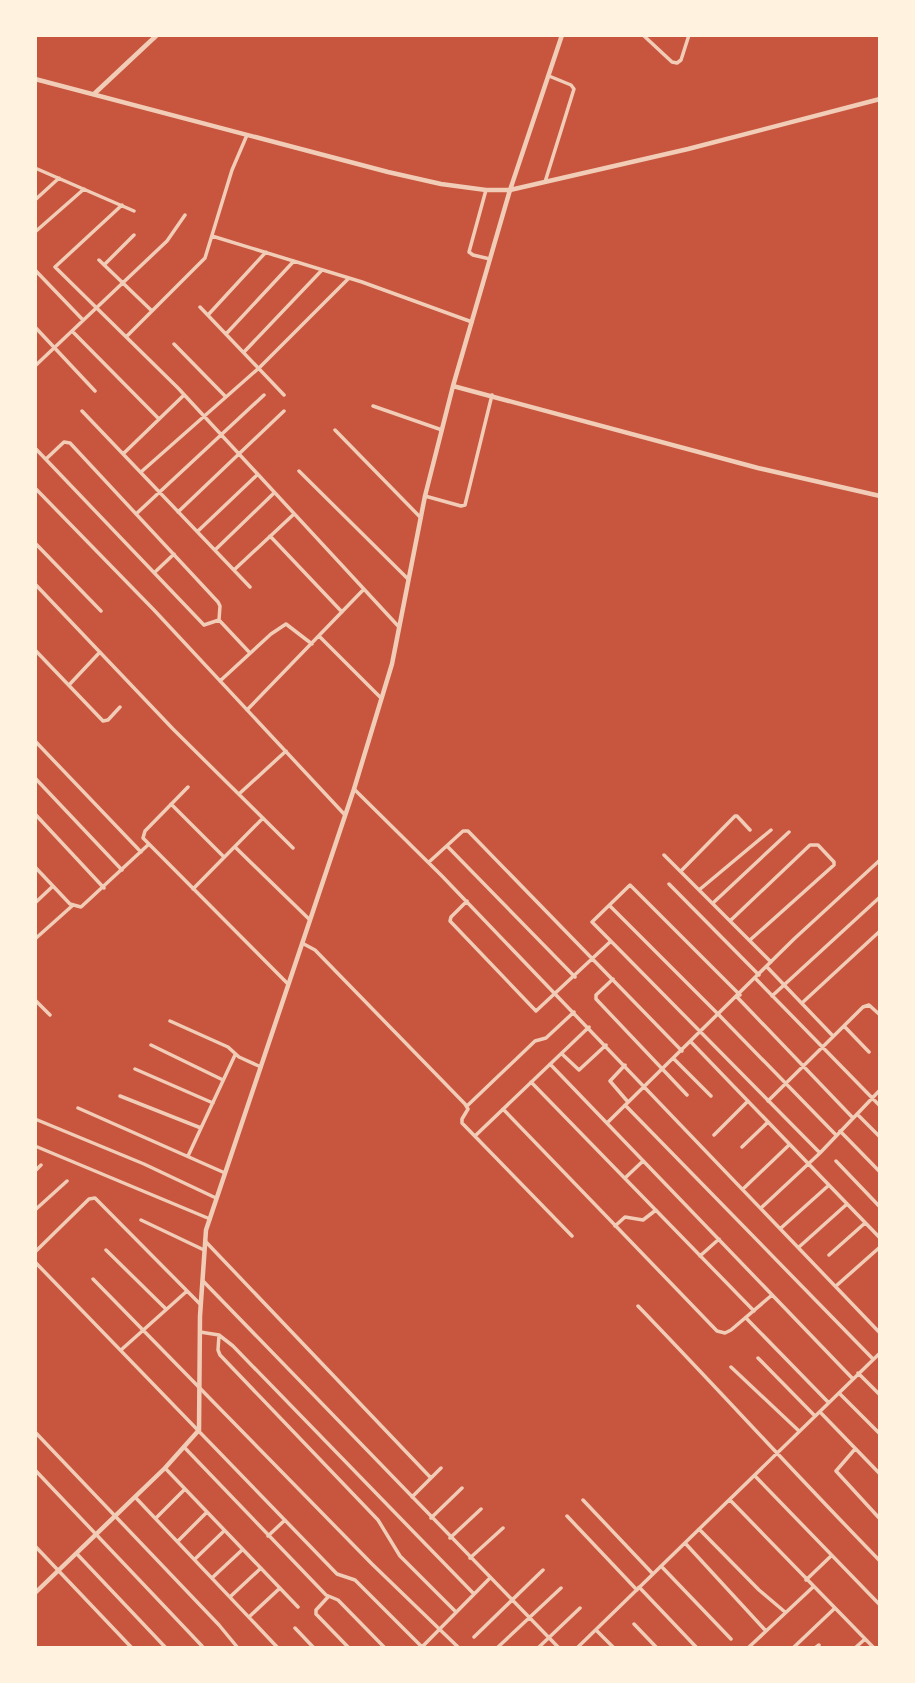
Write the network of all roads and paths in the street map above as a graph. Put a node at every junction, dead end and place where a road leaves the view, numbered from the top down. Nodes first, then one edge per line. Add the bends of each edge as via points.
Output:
1 (157, 35) edge
2 (562, 35) edge
3 (643, 35) edge
4 (689, 35) edge
5 (549, 76) junction
6 (35, 79) edge
7 (93, 94) junction
8 (880, 99) edge
9 (247, 135) junction
10 (35, 168) edge
11 (59, 178) junction
12 (545, 182) junction
13 (84, 189) junction
14 (486, 190) junction
15 (510, 190) junction
16 (35, 200) edge
17 (122, 205) junction
18 (134, 211) dead end
19 (185, 215) dead end
20 (35, 232) edge
21 (134, 235) dead end
22 (212, 236) junction
23 (265, 252) junction
24 (490, 259) junction
25 (99, 260) dead end
26 (294, 261) junction
27 (104, 265) junction
28 (323, 270) junction
29 (35, 271) edge
30 (349, 278) junction
31 (123, 282) junction
32 (97, 307) junction
33 (200, 307) dead end
34 (152, 311) junction
35 (208, 315) junction
36 (83, 320) junction
37 (472, 322) junction
38 (35, 327) edge
39 (72, 331) junction
40 (226, 334) junction
41 (127, 336) junction
42 (174, 344) dead end
43 (55, 347) junction
44 (244, 352) junction
45 (35, 366) edge
46 (258, 368) junction
47 (453, 386) junction
48 (95, 391) dead end
49 (184, 395) junction
50 (264, 395) dead end
51 (284, 395) dead end
52 (492, 395) junction
53 (225, 396) junction
54 (373, 406) dead end
55 (82, 411) dead end
56 (284, 411) dead end
57 (203, 415) junction
58 (159, 419) junction
59 (334, 430) dead end
60 (442, 430) junction
61 (221, 435) junction
62 (35, 448) edge
63 (123, 454) junction
64 (238, 454) junction
65 (46, 459) junction
66 (299, 471) dead end
67 (141, 472) junction
68 (257, 475) junction
69 (35, 488) edge
70 (160, 492) junction
71 (274, 493) junction
72 (425, 496) junction
73 (880, 496) edge
74 (178, 512) junction
75 (136, 514) junction
76 (293, 514) junction
77 (421, 519) junction
78 (197, 531) junction
79 (270, 536) junction
80 (35, 543) edge
81 (215, 550) junction
82 (174, 554) junction
83 (234, 570) junction
84 (155, 572) junction
85 (408, 579) junction
86 (35, 584) edge
87 (250, 587) dead end
88 (364, 589) junction
89 (102, 611) dead end
90 (342, 612) junction
91 (219, 620) junction
92 (399, 627) junction
93 (319, 636) junction
94 (312, 644) junction
95 (35, 650) edge
96 (100, 652) junction
97 (250, 653) junction
98 (220, 681) junction
99 (69, 685) junction
100 (381, 698) junction
101 (120, 708) dead end
102 (247, 710) junction
103 (35, 741) edge
104 (286, 751) junction
105 (35, 778) edge
106 (188, 787) dead end
107 (354, 789) junction
108 (239, 794) junction
109 (172, 804) junction
110 (35, 814) edge
111 (345, 815) junction
112 (263, 818) junction
113 (750, 830) dead end
114 (771, 830) dead end
115 (789, 832) dead end
116 (149, 844) junction
117 (447, 846) junction
118 (234, 847) junction
119 (293, 848) dead end
120 (141, 852) junction
121 (664, 855) dead end
122 (225, 857) junction
123 (880, 860) edge
124 (429, 862) junction
125 (35, 867) edge
126 (122, 870) junction
127 (681, 871) junction
128 (670, 884) dead end
129 (53, 886) junction
130 (104, 888) junction
131 (193, 889) junction
132 (699, 890) junction
133 (880, 897) edge
134 (467, 901) junction
135 (35, 903) edge
136 (713, 903) junction
137 (72, 905) junction
138 (610, 906) junction
139 (310, 920) junction
140 (730, 921) junction
141 (880, 931) edge
142 (35, 939) edge
143 (750, 940) junction
144 (610, 942) junction
145 (303, 943) junction
146 (593, 959) junction
147 (771, 962) junction
148 (767, 967) junction
149 (575, 976) junction
150 (757, 977) junction
151 (613, 979) junction
152 (288, 985) junction
153 (784, 985) junction
154 (556, 993) junction
155 (738, 996) junction
156 (772, 996) junction
157 (35, 1000) edge
158 (802, 1003) junction
159 (574, 1012) junction
160 (50, 1015) dead end
161 (719, 1015) junction
162 (880, 1015) edge
163 (170, 1021) dead end
164 (844, 1026) junction
165 (589, 1027) junction
166 (701, 1033) junction
167 (834, 1036) junction
168 (691, 1042) junction
169 (151, 1045) dead end
170 (606, 1045) junction
171 (822, 1048) junction
172 (682, 1051) junction
173 (869, 1052) dead end
174 (561, 1054) junction
175 (235, 1055) junction
176 (674, 1059) junction
177 (550, 1064) junction
178 (625, 1065) junction
179 (803, 1066) junction
180 (261, 1068) junction
181 (135, 1069) dead end
182 (662, 1070) junction
183 (223, 1080) junction
184 (531, 1082) junction
185 (785, 1084) junction
186 (645, 1086) junction
187 (880, 1090) edge
188 (687, 1095) dead end
189 (120, 1096) dead end
190 (711, 1096) dead end
191 (872, 1098) junction
192 (748, 1101) junction
193 (768, 1101) junction
194 (213, 1103) junction
195 (627, 1104) junction
196 (467, 1106) junction
197 (880, 1106) edge
198 (78, 1108) dead end
199 (503, 1109) junction
200 (855, 1116) junction
201 (35, 1119) edge
202 (768, 1122) junction
203 (607, 1123) junction
204 (201, 1128) junction
205 (838, 1133) junction
206 (714, 1135) dead end
207 (475, 1136) junction
208 (880, 1137) edge
209 (790, 1144) junction
210 (35, 1146) edge
211 (741, 1147) dead end
212 (820, 1153) junction
213 (188, 1156) junction
214 (643, 1161) junction
215 (836, 1161) dead end
216 (808, 1163) junction
217 (41, 1165) dead end
218 (35, 1171) edge
219 (880, 1172) edge
220 (225, 1173) junction
221 (625, 1178) junction
222 (67, 1181) dead end
223 (829, 1185) junction
224 (743, 1189) junction
225 (217, 1199) junction
226 (847, 1204) junction
227 (880, 1207) edge
228 (761, 1208) junction
229 (35, 1210) edge
230 (656, 1210) junction
231 (210, 1219) junction
232 (141, 1220) dead end
233 (865, 1223) junction
234 (615, 1226) junction
235 (781, 1229) junction
236 (572, 1236) dead end
237 (880, 1238) edge
238 (719, 1239) junction
239 (205, 1241) junction
240 (880, 1247) edge
241 (799, 1248) junction
242 (106, 1250) dead end
243 (204, 1250) junction
244 (35, 1252) edge
245 (830, 1255) dead end
246 (701, 1256) junction
247 (35, 1262) edge
248 (93, 1279) dead end
249 (202, 1280) junction
250 (836, 1286) junction
251 (187, 1291) junction
252 (772, 1295) junction
253 (201, 1305) junction
254 (638, 1306) dead end
255 (166, 1310) junction
256 (754, 1311) junction
257 (747, 1319) junction
258 (144, 1330) junction
259 (200, 1332) junction
260 (880, 1333) edge
261 (219, 1335) junction
262 (121, 1350) junction
263 (880, 1353) edge
264 (758, 1358) dead end
265 (873, 1359) junction
266 (731, 1367) dead end
267 (858, 1373) junction
268 (853, 1379) junction
269 (201, 1387) junction
270 (839, 1393) junction
271 (880, 1395) edge
272 (829, 1403) junction
273 (820, 1412) junction
274 (816, 1416) junction
275 (199, 1430) junction
276 (799, 1431) junction
277 (35, 1432) edge
278 (880, 1434) edge
279 (184, 1447) junction
280 (855, 1449) junction
281 (776, 1454) junction
282 (165, 1468) junction
283 (441, 1468) dead end
284 (35, 1470) edge
285 (880, 1475) edge
286 (755, 1476) junction
287 (431, 1478) junction
288 (462, 1488) dead end
289 (186, 1489) junction
290 (135, 1497) junction
291 (412, 1497) junction
292 (583, 1500) dead end
293 (730, 1500) junction
294 (481, 1509) dead end
295 (207, 1512) junction
296 (567, 1516) dead end
297 (115, 1517) junction
298 (156, 1518) junction
299 (431, 1518) junction
300 (880, 1519) edge
301 (285, 1520) junction
302 (503, 1528) dead end
303 (225, 1530) junction
304 (699, 1530) junction
305 (96, 1535) junction
306 (268, 1536) junction
307 (450, 1538) junction
308 (178, 1541) junction
309 (685, 1543) junction
310 (35, 1546) edge
311 (243, 1549) junction
312 (77, 1554) junction
313 (831, 1556) junction
314 (470, 1558) junction
315 (196, 1559) junction
316 (880, 1560) edge
317 (661, 1566) junction
318 (261, 1568) junction
319 (58, 1570) junction
320 (543, 1570) dead end
321 (653, 1574) junction
322 (213, 1577) junction
323 (490, 1578) junction
324 (806, 1580) junction
325 (813, 1587) junction
326 (280, 1588) junction
327 (561, 1588) dead end
328 (638, 1589) junction
329 (36, 1590) edge
330 (474, 1594) junction
331 (231, 1596) junction
332 (328, 1597) junction
333 (512, 1601) junction
334 (880, 1605) edge
335 (298, 1607) dead end
336 (580, 1608) dead end
337 (835, 1608) junction
338 (456, 1612) junction
339 (785, 1612) junction
340 (250, 1616) junction
341 (529, 1618) junction
342 (634, 1624) dead end
343 (295, 1628) dead end
344 (440, 1630) junction
345 (596, 1630) junction
346 (766, 1631) junction
347 (474, 1637) dead end
348 (549, 1638) junction
349 (731, 1639) dead end
350 (865, 1639) junction
351 (202, 1646) dead end
352 (422, 1647) edge
353 (132, 1648) edge
354 (166, 1648) edge
355 (238, 1648) edge
356 (278, 1648) edge
357 (314, 1648) edge
358 (349, 1648) edge
359 (385, 1648) edge
360 (459, 1648) edge
361 (497, 1648) edge
362 (538, 1648) edge
363 (559, 1648) edge
364 (577, 1648) edge
365 (614, 1648) edge
366 (657, 1648) edge
367 (697, 1648) edge
368 (748, 1648) edge
369 (793, 1648) edge
370 (855, 1648) edge
371 (874, 1648) edge

1 - 7 street
2 - 5 street
3 - 4 street via 677,63
5 - 12 street via 574,89
5 - 15 street
6 - 7 street
7 - 9 street
8 - 12 street
9 - 14 street via 388,172
9 - 22 street
10 - 11 street
11 - 13 street
11 - 16 street
12 - 15 street
13 - 17 street
13 - 20 street
14 - 15 street
14 - 24 street via 469,253
15 - 24 street
17 - 18 street
17 - 32 street via 55,265
19 - 31 street via 167,241
21 - 27 street
22 - 23 street
22 - 34 street via 205,258
23 - 26 street
23 - 35 street
24 - 37 street
25 - 27 street
26 - 28 street
26 - 40 street
27 - 31 street
28 - 30 street
28 - 44 street
29 - 36 street
30 - 37 street
30 - 46 street
31 - 32 street
31 - 34 street
32 - 36 street
32 - 41 street
33 - 35 street
34 - 41 street
35 - 40 street
36 - 39 street
37 - 47 street
38 - 43 street
39 - 43 street
39 - 58 street
40 - 44 street
41 - 49 street
42 - 53 street
43 - 45 street
43 - 48 street
44 - 46 street
46 - 51 street
46 - 53 street
47 - 52 street
47 - 60 street
49 - 57 street
49 - 58 street
50 - 61 street
52 - 72 street via 465,505
52 - 73 street via 758,468
53 - 57 street
54 - 60 street
55 - 63 street
56 - 64 street
57 - 61 street
57 - 67 street
58 - 63 street
59 - 77 street
60 - 72 street
61 - 64 street
61 - 70 street
62 - 65 street
63 - 67 street
64 - 68 street
64 - 74 street
65 - 75 street via 64,442 70,443
65 - 84 street
66 - 85 street
67 - 70 street
68 - 71 street
68 - 78 street
69 - 98 street
70 - 74 street
70 - 75 street
71 - 76 street
71 - 81 street
72 - 77 street
74 - 78 street
75 - 82 street
76 - 79 street
76 - 88 street
77 - 85 street
78 - 81 street
79 - 83 street
79 - 90 street
80 - 89 street
81 - 83 street
82 - 84 street
82 - 91 street via 218,602
83 - 87 street
84 - 91 street via 204,625
85 - 92 street
86 - 96 street
88 - 90 street
88 - 92 street
90 - 93 street
91 - 97 street
92 - 100 street
93 - 94 street
93 - 100 street
94 - 97 street via 286,624
94 - 102 street
95 - 99 street
96 - 99 street
96 - 108 street
97 - 98 street
98 - 102 street
99 - 101 street via 103,721
100 - 107 street
102 - 104 street
103 - 120 street
104 - 108 street
104 - 111 street
105 - 126 street
106 - 109 street
107 - 111 street
107 - 124 street
108 - 112 street
109 - 116 street via 143,835
109 - 122 street
110 - 130 street
111 - 139 street
112 - 118 street
112 - 119 street
113 - 127 street via 735,816
114 - 132 street
115 - 136 street
116 - 120 street
116 - 131 street
117 - 124 street
117 - 146 street via 468,831
117 - 149 street
118 - 122 street
118 - 139 street
120 - 126 street
121 - 127 street
122 - 131 street
123 - 147 street
124 - 134 street
125 - 129 street
126 - 130 street
127 - 132 street
128 - 150 street
129 - 135 street
129 - 137 street
130 - 137 street via 86,905
131 - 152 street
132 - 136 street
133 - 153 street
134 - 154 street
134 - 154 street via 450,921 536,1011
136 - 140 street
137 - 142 street
138 - 144 street via 592,922
138 - 155 street via 630,885
138 - 161 street
139 - 145 street
140 - 143 street
140 - 143 street via 810,845 826,854 834,865
141 - 158 street
143 - 147 street
144 - 146 street
144 - 166 street
145 - 152 street
145 - 196 street
146 - 149 street
146 - 151 street
147 - 148 street
148 - 150 street
148 - 153 street
149 - 154 street
150 - 155 street
150 - 156 street
151 - 172 street
151 - 182 street via 596,999
152 - 180 street
153 - 156 street
153 - 158 street
154 - 159 street
155 - 161 street
155 - 179 street
156 - 171 street
157 - 160 street
158 - 167 street
159 - 165 street
159 - 196 street via 544,1040 535,1041
161 - 166 street
161 - 185 street
162 - 164 street via 866,1005
163 - 175 street via 228,1047
164 - 167 street
164 - 173 street
165 - 170 street
165 - 174 street
166 - 168 street
166 - 193 street
167 - 171 street
168 - 172 street
168 - 192 street
169 - 183 street
170 - 174 street via 579,1070
170 - 178 street
171 - 179 street
171 - 191 street
172 - 176 street
174 - 177 street
175 - 180 street
175 - 183 street
176 - 182 street
176 - 190 street
177 - 184 street
177 - 203 street
178 - 186 street
178 - 195 street via 610,1081
179 - 185 street
179 - 200 street
180 - 220 street
181 - 194 street
182 - 186 street
182 - 188 street
183 - 194 street
184 - 199 street
184 - 221 street
185 - 193 street
185 - 205 street
186 - 195 street
186 - 224 street
187 - 191 street
189 - 204 street
191 - 197 street
191 - 200 street
192 - 202 street
192 - 206 street
193 - 212 street
194 - 204 street
195 - 203 street
195 - 265 street
196 - 207 street via 461,1121
198 - 213 street
199 - 207 street
199 - 234 street
200 - 205 street
200 - 208 street
201 - 225 street
202 - 209 street
202 - 211 street
203 - 214 street
204 - 213 street
205 - 212 street
205 - 219 street
207 - 236 street
209 - 216 street
209 - 224 street
210 - 231 street
212 - 216 street
213 - 220 street
214 - 221 street
214 - 238 street
215 - 227 street
216 - 223 street
216 - 228 street
217 - 218 street
220 - 225 street
221 - 230 street
222 - 229 street
223 - 226 street
223 - 235 street
224 - 228 street
225 - 231 street
226 - 233 street
226 - 241 street
228 - 235 street
230 - 234 street via 643,1220 625,1217
230 - 246 street
231 - 239 street
232 - 243 street
233 - 237 street
233 - 245 street
234 - 257 street via 717,1331 725,1333
235 - 241 street
238 - 246 street
238 - 252 street
239 - 243 street
239 - 287 street
240 - 250 street
241 - 250 street
242 - 255 street
243 - 249 street
244 - 251 street via 95,1198
246 - 256 street
247 - 262 street
248 - 258 street
249 - 253 street
249 - 291 street
250 - 260 street
251 - 253 street
251 - 255 street
252 - 256 street
252 - 268 street
253 - 259 street
254 - 281 street
255 - 258 street
256 - 257 street
257 - 272 street
258 - 262 street
258 - 269 street
259 - 261 street
259 - 269 street
261 - 330 street
261 - 338 street via 220,1355 378,1520 400,1556
262 - 275 street
263 - 265 street
264 - 274 street
265 - 267 street
266 - 276 street
267 - 268 street
267 - 271 street
268 - 270 street
269 - 275 street
269 - 344 street
270 - 272 street
270 - 278 street
272 - 273 street
273 - 274 street
273 - 280 street
274 - 276 street
275 - 279 street
275 - 301 street
276 - 281 street
277 - 297 street
279 - 282 street
279 - 306 street
280 - 285 street
280 - 300 street via 836,1471
281 - 286 street
281 - 316 street
282 - 289 street
282 - 290 street
283 - 287 street
284 - 305 street
286 - 293 street
286 - 313 street
287 - 291 street
288 - 299 street
289 - 295 street
289 - 298 street
290 - 297 street
290 - 298 street
291 - 299 street
292 - 321 street
293 - 304 street
293 - 324 street
294 - 307 street
295 - 303 street
295 - 308 street
296 - 328 street
297 - 305 street
297 - 355 street
298 - 308 street
299 - 307 street
301 - 306 street
301 - 352 street via 337,1574 355,1580
302 - 314 street
303 - 311 street
303 - 315 street
304 - 309 street
304 - 339 street
305 - 312 street
305 - 351 street
306 - 332 street
307 - 314 street
308 - 315 street
309 - 317 street
309 - 346 street
310 - 319 street
311 - 318 street
311 - 322 street
312 - 319 street
312 - 354 street
313 - 324 street
313 - 334 street
314 - 323 street
315 - 322 street
317 - 321 street
317 - 349 street
318 - 326 street
318 - 331 street
319 - 329 street
319 - 353 street
320 - 333 street
321 - 328 street
322 - 331 street
323 - 330 street
323 - 333 street
324 - 325 street
325 - 337 street
325 - 339 street
326 - 335 street
326 - 340 street
327 - 341 street
328 - 345 street
328 - 367 street
330 - 338 street
331 - 340 street
332 - 358 street via 316,1614
332 - 359 street via 338,1600
333 - 341 street
333 - 347 street
336 - 348 street
337 - 350 street
337 - 369 street
338 - 344 street
339 - 346 street
340 - 356 street
341 - 348 street
341 - 361 street
342 - 366 street
343 - 357 street
344 - 352 street
344 - 360 street
345 - 364 street
345 - 365 street
346 - 368 street
348 - 362 street
348 - 363 street
350 - 370 street
350 - 371 street

